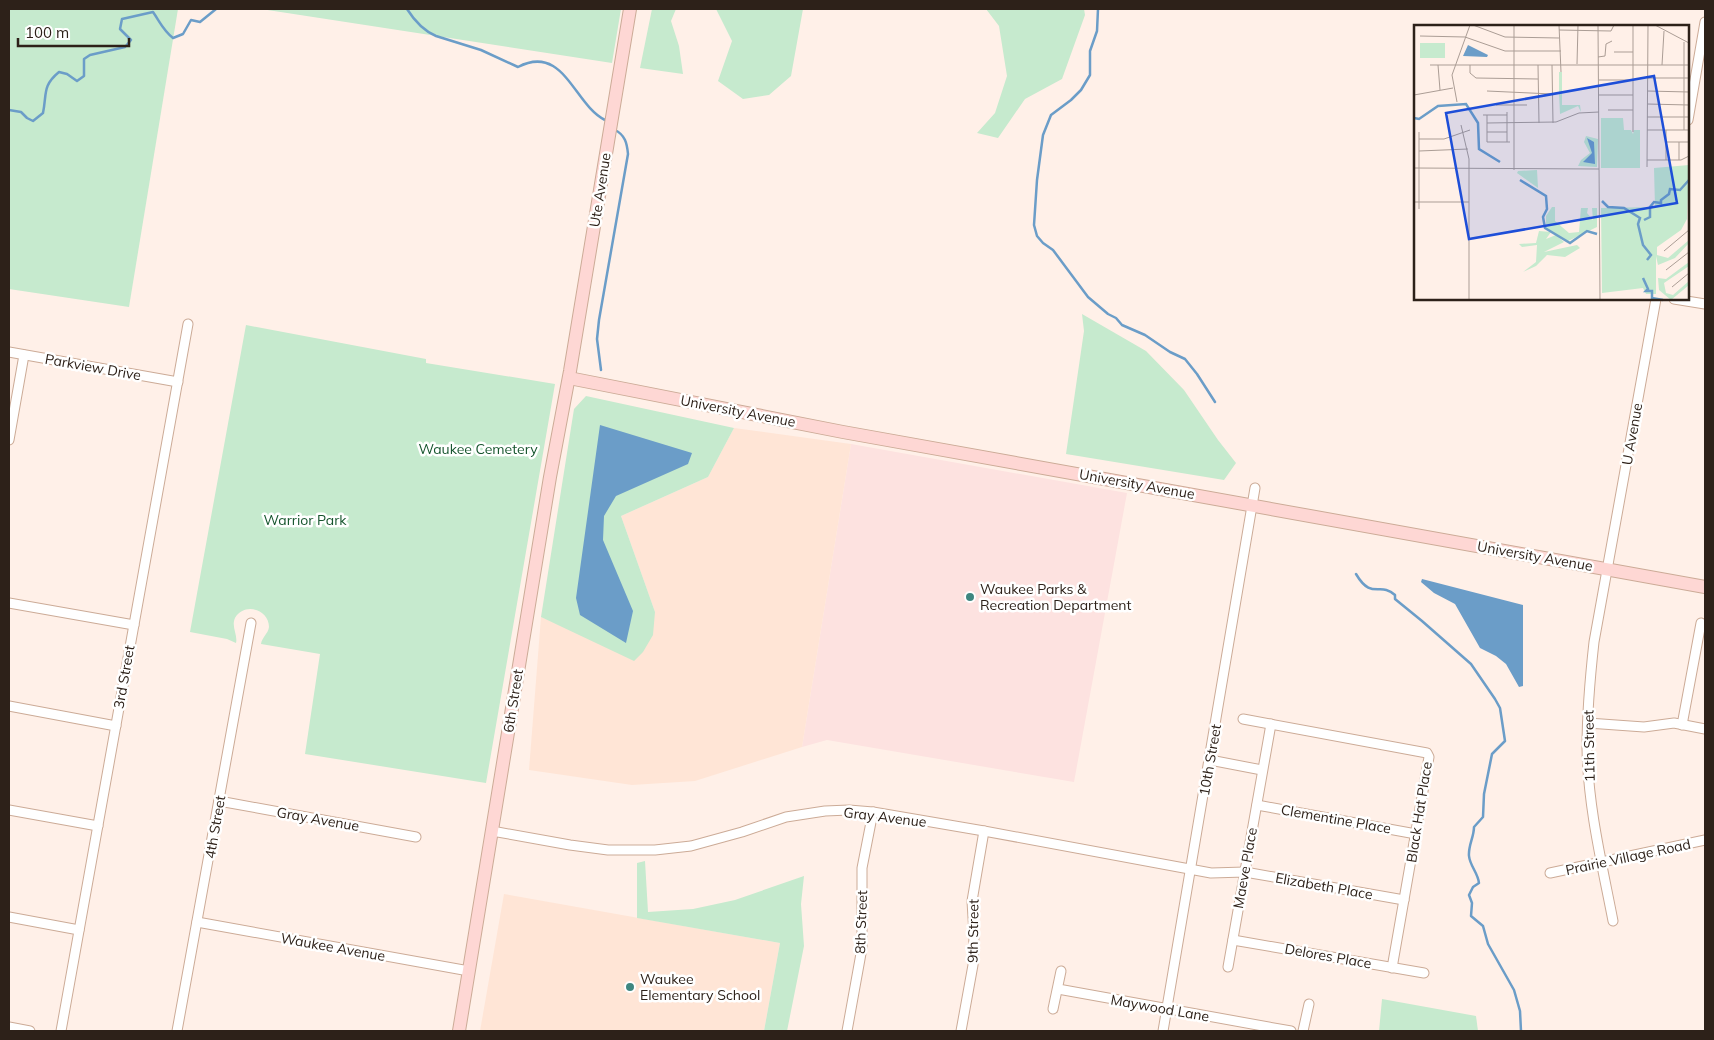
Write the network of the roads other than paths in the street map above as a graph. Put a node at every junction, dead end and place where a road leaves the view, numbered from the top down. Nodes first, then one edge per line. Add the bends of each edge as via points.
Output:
1 (630, 9) edge
2 (1705, 22) edge
3 (1689, 114) edge
4 (1656, 300) edge
5 (1680, 300) edge
6 (1705, 304) edge
7 (188, 324) dead end
8 (9, 352) edge
9 (24, 355) junction
10 (570, 374) junction
11 (178, 382) junction
12 (9, 440) edge
13 (1255, 488) dead end
14 (1253, 505) junction
15 (1607, 570) junction
16 (1705, 587) edge
17 (9, 603) edge
18 (251, 623) dead end
19 (1701, 623) dead end
20 (134, 625) junction
21 (9, 706) edge
22 (1243, 719) dead end
23 (1588, 723) junction
24 (1271, 724) junction
25 (1682, 725) junction
26 (116, 726) junction
27 (1705, 729) edge
28 (1210, 760) junction
29 (1262, 770) junction
30 (219, 802) junction
31 (1257, 805) junction
32 (9, 810) edge
33 (873, 812) junction
34 (98, 826) junction
35 (492, 830) junction
36 (984, 832) junction
37 (1416, 834) junction
38 (416, 837) dead end
39 (1705, 840) edge
40 (1602, 862) junction
41 (1191, 869) junction
42 (1245, 872) junction
43 (1550, 873) dead end
44 (1404, 900) junction
45 (9, 917) edge
46 (1613, 921) dead end
47 (197, 922) junction
48 (79, 930) junction
49 (1233, 940) junction
50 (1228, 967) dead end
51 (1392, 968) junction
52 (1061, 970) dead end
53 (469, 971) junction
54 (1424, 973) dead end
55 (1058, 989) junction
56 (1309, 1004) dead end
57 (1053, 1009) dead end
58 (1167, 1009) junction
59 (9, 1028) edge
60 (30, 1031) edge
61 (60, 1031) edge
62 (178, 1031) edge
63 (459, 1031) edge
64 (847, 1031) edge
65 (961, 1031) edge
66 (1163, 1031) edge
67 (1291, 1031) edge
68 (1303, 1031) edge

1 - 10 street, Ute Avenue
2 - 3 street
4 - 15 street, U Avenue
5 - 6 street
7 - 11 street, 3rd Street
8 - 9 street, Parkview Drive
9 - 11 street, Parkview Drive
9 - 12 street
10 - 14 street, University Avenue via 843,432
10 - 35 street, 6th Street via 548,486
11 - 20 street, 3rd Street
13 - 14 street, 10th Street
14 - 15 street, University Avenue
14 - 28 street, 10th Street
15 - 16 street, University Avenue
15 - 23 street, 11th Street via 1594,642
17 - 20 street
18 - 30 street, 4th Street
19 - 25 street
20 - 26 street, 3rd Street
21 - 26 street
22 - 24 street, Black Hat Place
23 - 25 street via 1644,727
23 - 40 street, 11th Street via 1587,749 1594,825
24 - 29 street, Maeve Place
24 - 37 street, Black Hat Place via 1427,753 1429,757
25 - 27 street
26 - 34 street, 3rd Street
28 - 29 street
28 - 41 street, 10th Street
29 - 31 street, Maeve Place
30 - 38 street, Gray Avenue
30 - 47 street, 4th Street
31 - 37 street, Clementine Place
31 - 42 street, Maeve Place
32 - 34 street
33 - 35 street, Gray Avenue via 825,811 786,817 691,846 656,850 599,849
33 - 36 street, Gray Avenue
33 - 64 street, 8th Street via 862,868 862,948
34 - 48 street, 3rd Street
35 - 53 street, 6th Street
36 - 41 street, Gray Avenue
36 - 65 street, 9th Street via 972,901 973,965
37 - 44 street, Black Hat Place
39 - 40 street, Prairie Village Road
40 - 43 street, Prairie Village Road
40 - 46 street, 11th Street
41 - 42 street, Elizabeth Place via 1211,873
41 - 58 street, 10th Street
42 - 44 street, Elizabeth Place
42 - 49 street, Maeve Place
44 - 51 street, Black Hat Place
45 - 48 street
47 - 53 street, Waukee Avenue
47 - 62 street, 4th Street
48 - 61 street, 3rd Street
49 - 50 street, Maeve Place
49 - 51 street, Delores Place
51 - 54 street, Delores Place
52 - 55 street
53 - 63 street, 6th Street
55 - 57 street
55 - 58 street, Maywood Lane
56 - 68 street
58 - 66 street, 10th Street
58 - 67 street, Maywood Lane
59 - 60 street

